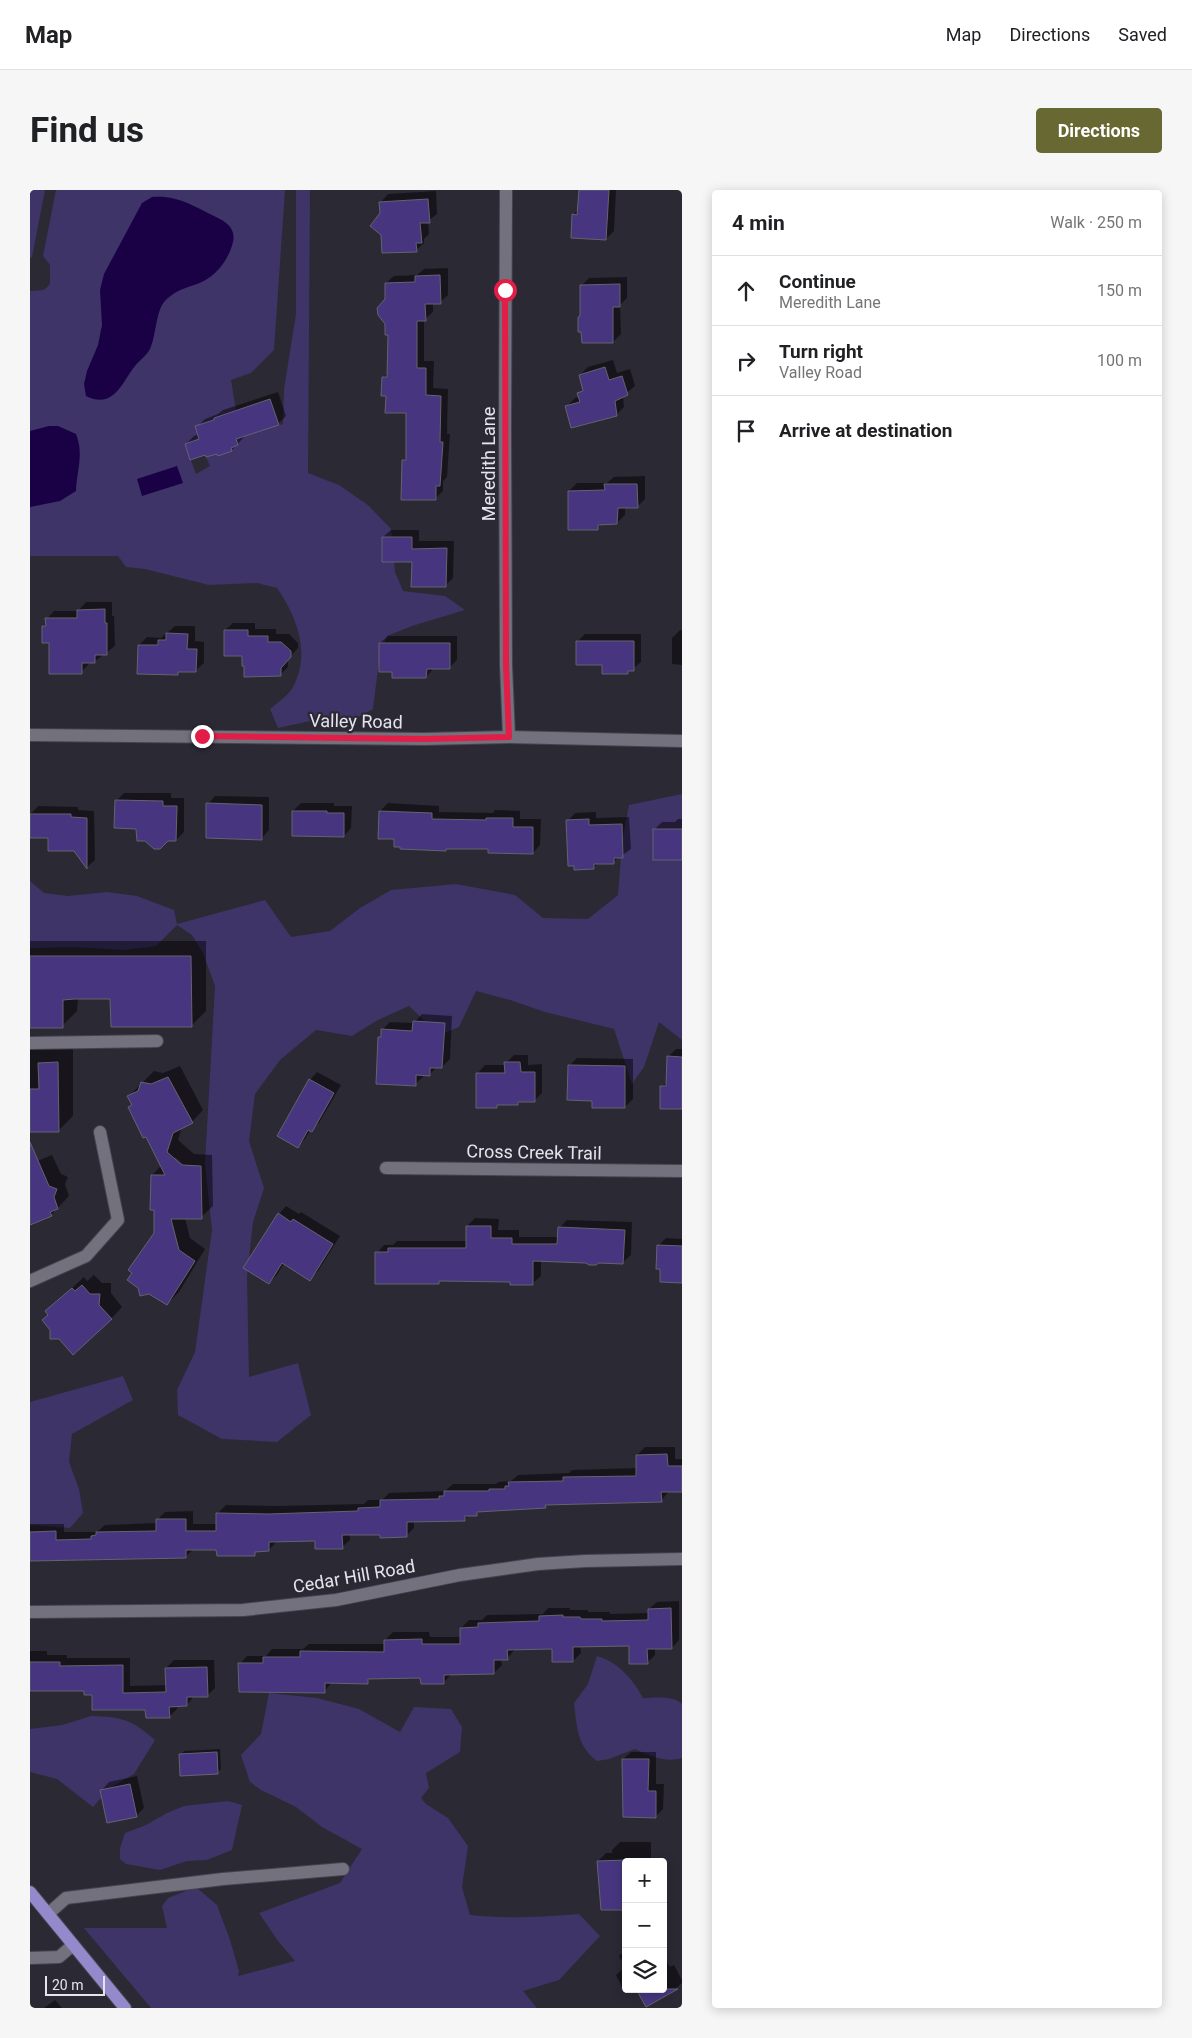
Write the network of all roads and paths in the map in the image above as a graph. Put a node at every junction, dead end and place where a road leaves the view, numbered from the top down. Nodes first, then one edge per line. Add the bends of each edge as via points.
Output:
1 (506, 190) edge
2 (30, 735) edge
3 (509, 737) junction
4 (682, 741) edge
5 (157, 1040) dead end
6 (30, 1043) edge
7 (100, 1132) dead end
8 (386, 1168) dead end
9 (682, 1172) edge
10 (30, 1281) edge
11 (682, 1559) edge
12 (30, 1612) edge
13 (343, 1869) dead end
14 (30, 1892) edge
15 (48, 1914) junction
16 (73, 1945) junction
17 (30, 1958) edge
18 (126, 2008) edge

1 - 3 street, Meredith Lane via 506,665
2 - 3 street, Valley Road
3 - 4 street, Valley Road
5 - 6 street
7 - 10 street via 118,1220 86,1256
8 - 9 street, Cross Creek Trail
11 - 12 street, Cedar Hill Road via 538,1564 460,1575 336,1600 243,1610
13 - 15 street via 223,1878 66,1898
14 - 15 main road
15 - 16 main road
16 - 17 street via 59,1957
16 - 18 main road

